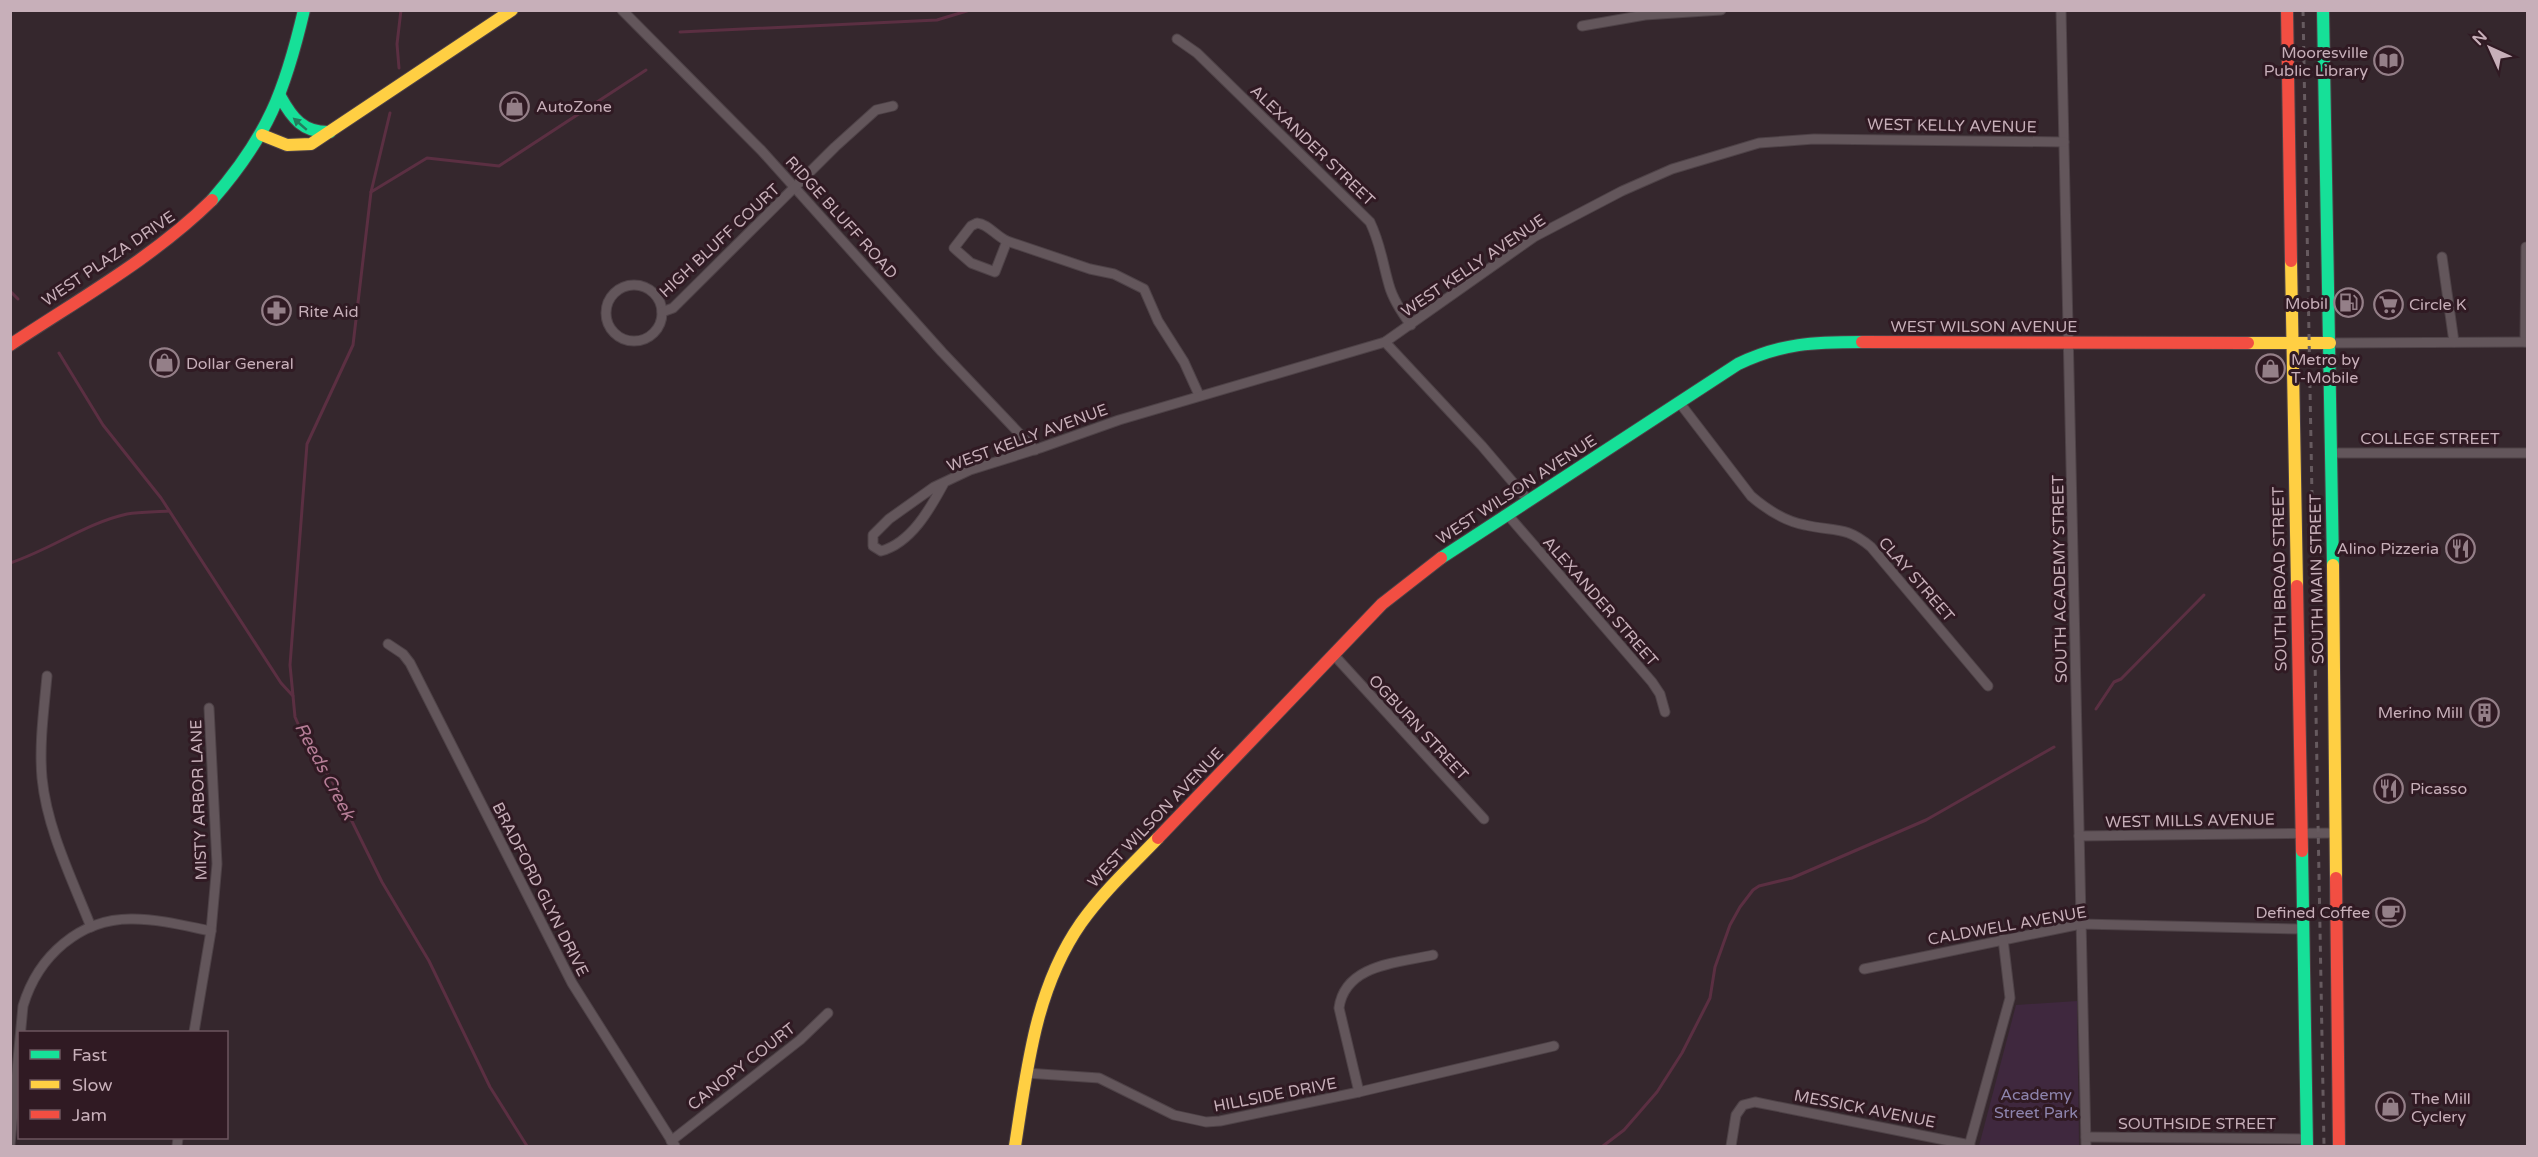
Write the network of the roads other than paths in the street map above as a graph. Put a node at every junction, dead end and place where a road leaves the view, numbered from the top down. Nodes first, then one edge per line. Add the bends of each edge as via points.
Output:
1 (304, 10) edge
2 (512, 10) edge
3 (622, 10) edge
4 (1721, 10) edge
5 (2061, 10) edge
6 (2287, 10) edge
7 (2323, 10) edge
8 (1582, 26) dead end
9 (1177, 39) dead end
10 (280, 96) junction
11 (893, 106) dead end
12 (331, 132) junction
13 (262, 135) junction
14 (2064, 142) junction
15 (796, 188) junction
16 (1007, 241) junction
17 (2526, 247) edge
18 (2442, 257) dead end
19 (662, 312) junction
20 (1412, 325) junction
21 (1385, 342) junction
22 (2292, 342) junction
23 (2454, 342) junction
24 (2526, 342) edge
25 (2069, 343) junction
26 (2330, 343) junction
27 (10, 345) edge
28 (1199, 395) junction
29 (1679, 402) junction
30 (1035, 450) junction
31 (2332, 453) junction
32 (2528, 453) edge
33 (944, 483) junction
34 (1528, 500) junction
35 (1507, 514) junction
36 (388, 644) dead end
37 (1333, 654) junction
38 (47, 676) dead end
39 (1988, 686) dead end
40 (209, 708) dead end
41 (1665, 712) dead end
42 (1484, 819) dead end
43 (2335, 832) junction
44 (2301, 833) junction
45 (2079, 836) junction
46 (2081, 924) junction
47 (91, 927) junction
48 (2302, 929) junction
49 (211, 931) junction
50 (2003, 939) junction
51 (1433, 955) dead end
52 (1863, 969) dead end
53 (828, 1013) dead end
54 (19, 1031) edge
55 (194, 1031) edge
56 (1554, 1046) dead end
57 (18, 1047) edge
58 (1026, 1073) junction
59 (1359, 1092) junction
60 (2086, 1142) edge
61 (2307, 1142) edge
62 (673, 1144) edge
63 (10, 1145) edge
64 (1015, 1146) edge
65 (1731, 1146) edge
66 (1969, 1146) edge
67 (2339, 1146) edge

1 - 10 street, WEST PLAZA DRIVE
2 - 12 street
3 - 15 street, RIDGE BLUFF ROAD
4 - 8 street via 1645,15
5 - 14 street, SOUTH ACADEMY STREET
6 - 22 street, SOUTH BROAD STREET
7 - 26 street, SOUTH MAIN STREET
9 - 20 street, ALEXANDER STREET via 1197,53 1370,222 1380,242 1389,286
12 -> 10 street via 301,127
10 - 13 street, WEST PLAZA DRIVE
11 - 15 street, HIGH BLUFF COURT via 876,110
12 - 13 street via 303,146 287,145
13 - 27 street, WEST PLAZA DRIVE via 217,195 176,234
14 - 20 street, WEST KELLY AVENUE via 1814,139 1741,148 1672,169 1622,190 1534,237
14 - 25 street, SOUTH ACADEMY STREET
15 - 19 street, HIGH BLUFF COURT via 673,308
15 - 30 street, RIDGE BLUFF ROAD
16 - 16 street via 995,272 971,263 954,248 977,223
16 - 28 street via 1114,274 1144,289
17 - 24 street
18 - 23 street
19 - 19 street, HIGH BLUFF COURT via 653,292 633,285 614,293 606,313 614,333 634,341 654,332
20 - 21 street, WEST KELLY AVENUE
21 - 28 street, WEST KELLY AVENUE
21 - 34 street
22 - 25 street, WEST WILSON AVENUE
22 - 26 street, WEST WILSON AVENUE
22 - 44 street, SOUTH BROAD STREET
23 - 24 street
23 - 26 street
25 - 29 street, WEST WILSON AVENUE via 1810,342 1751,356
25 - 45 street, SOUTH ACADEMY STREET
26 - 31 street, SOUTH MAIN STREET
28 - 30 street, WEST KELLY AVENUE
29 - 34 street, WEST WILSON AVENUE
29 - 39 street, CLAY STREET via 1751,496 1763,506 1804,525 1849,531 1871,547
30 - 33 street, WEST KELLY AVENUE via 970,470
31 - 32 street, COLLEGE STREET
31 - 43 street, SOUTH MAIN STREET
33 - 33 street, WEST KELLY AVENUE via 882,525 873,535 873,546 881,551 904,538 923,518
34 - 35 street, WEST WILSON AVENUE
35 - 37 street, WEST WILSON AVENUE via 1422,571 1382,604
35 - 41 street, ALEXANDER STREET via 1652,682
36 - 62 street, BRADFORD GLYN DRIVE via 410,663 572,982
37 - 42 street, OGBURN STREET
37 - 58 street, WEST WILSON AVENUE via 1086,915 1045,987
38 - 47 street via 41,756 45,797
40 - 49 street, MISTY ARBOR LANE via 217,857
43 - 44 street, WEST MILLS AVENUE
43 - 67 street, SOUTH MAIN STREET
44 - 45 street, WEST MILLS AVENUE
44 - 48 street, SOUTH BROAD STREET
45 - 46 street, SOUTH ACADEMY STREET
46 - 48 street, CALDWELL AVENUE
46 - 50 street, CALDWELL AVENUE
46 - 60 street, SOUTH ACADEMY STREET
47 - 49 street via 136,919
47 - 54 street via 64,941 42,963 27,990
48 - 61 street, SOUTH BROAD STREET
49 - 55 street, MISTY ARBOR LANE
50 - 52 street, CALDWELL AVENUE
50 - 66 street via 2010,998
51 - 59 street, HILLSIDE DRIVE via 1365,971 1347,985 1341,996 1339,1008
53 - 62 street, CANOPY COURT
56 - 59 street, HILLSIDE DRIVE
57 - 63 street
58 - 59 street, HILLSIDE DRIVE via 1099,1078 1174,1115 1206,1122
58 - 64 street, WEST WILSON AVENUE
60 - 61 street, SOUTHSIDE STREET
65 - 66 street, MESSICK AVENUE via 1736,1114 1743,1105 1755,1102

